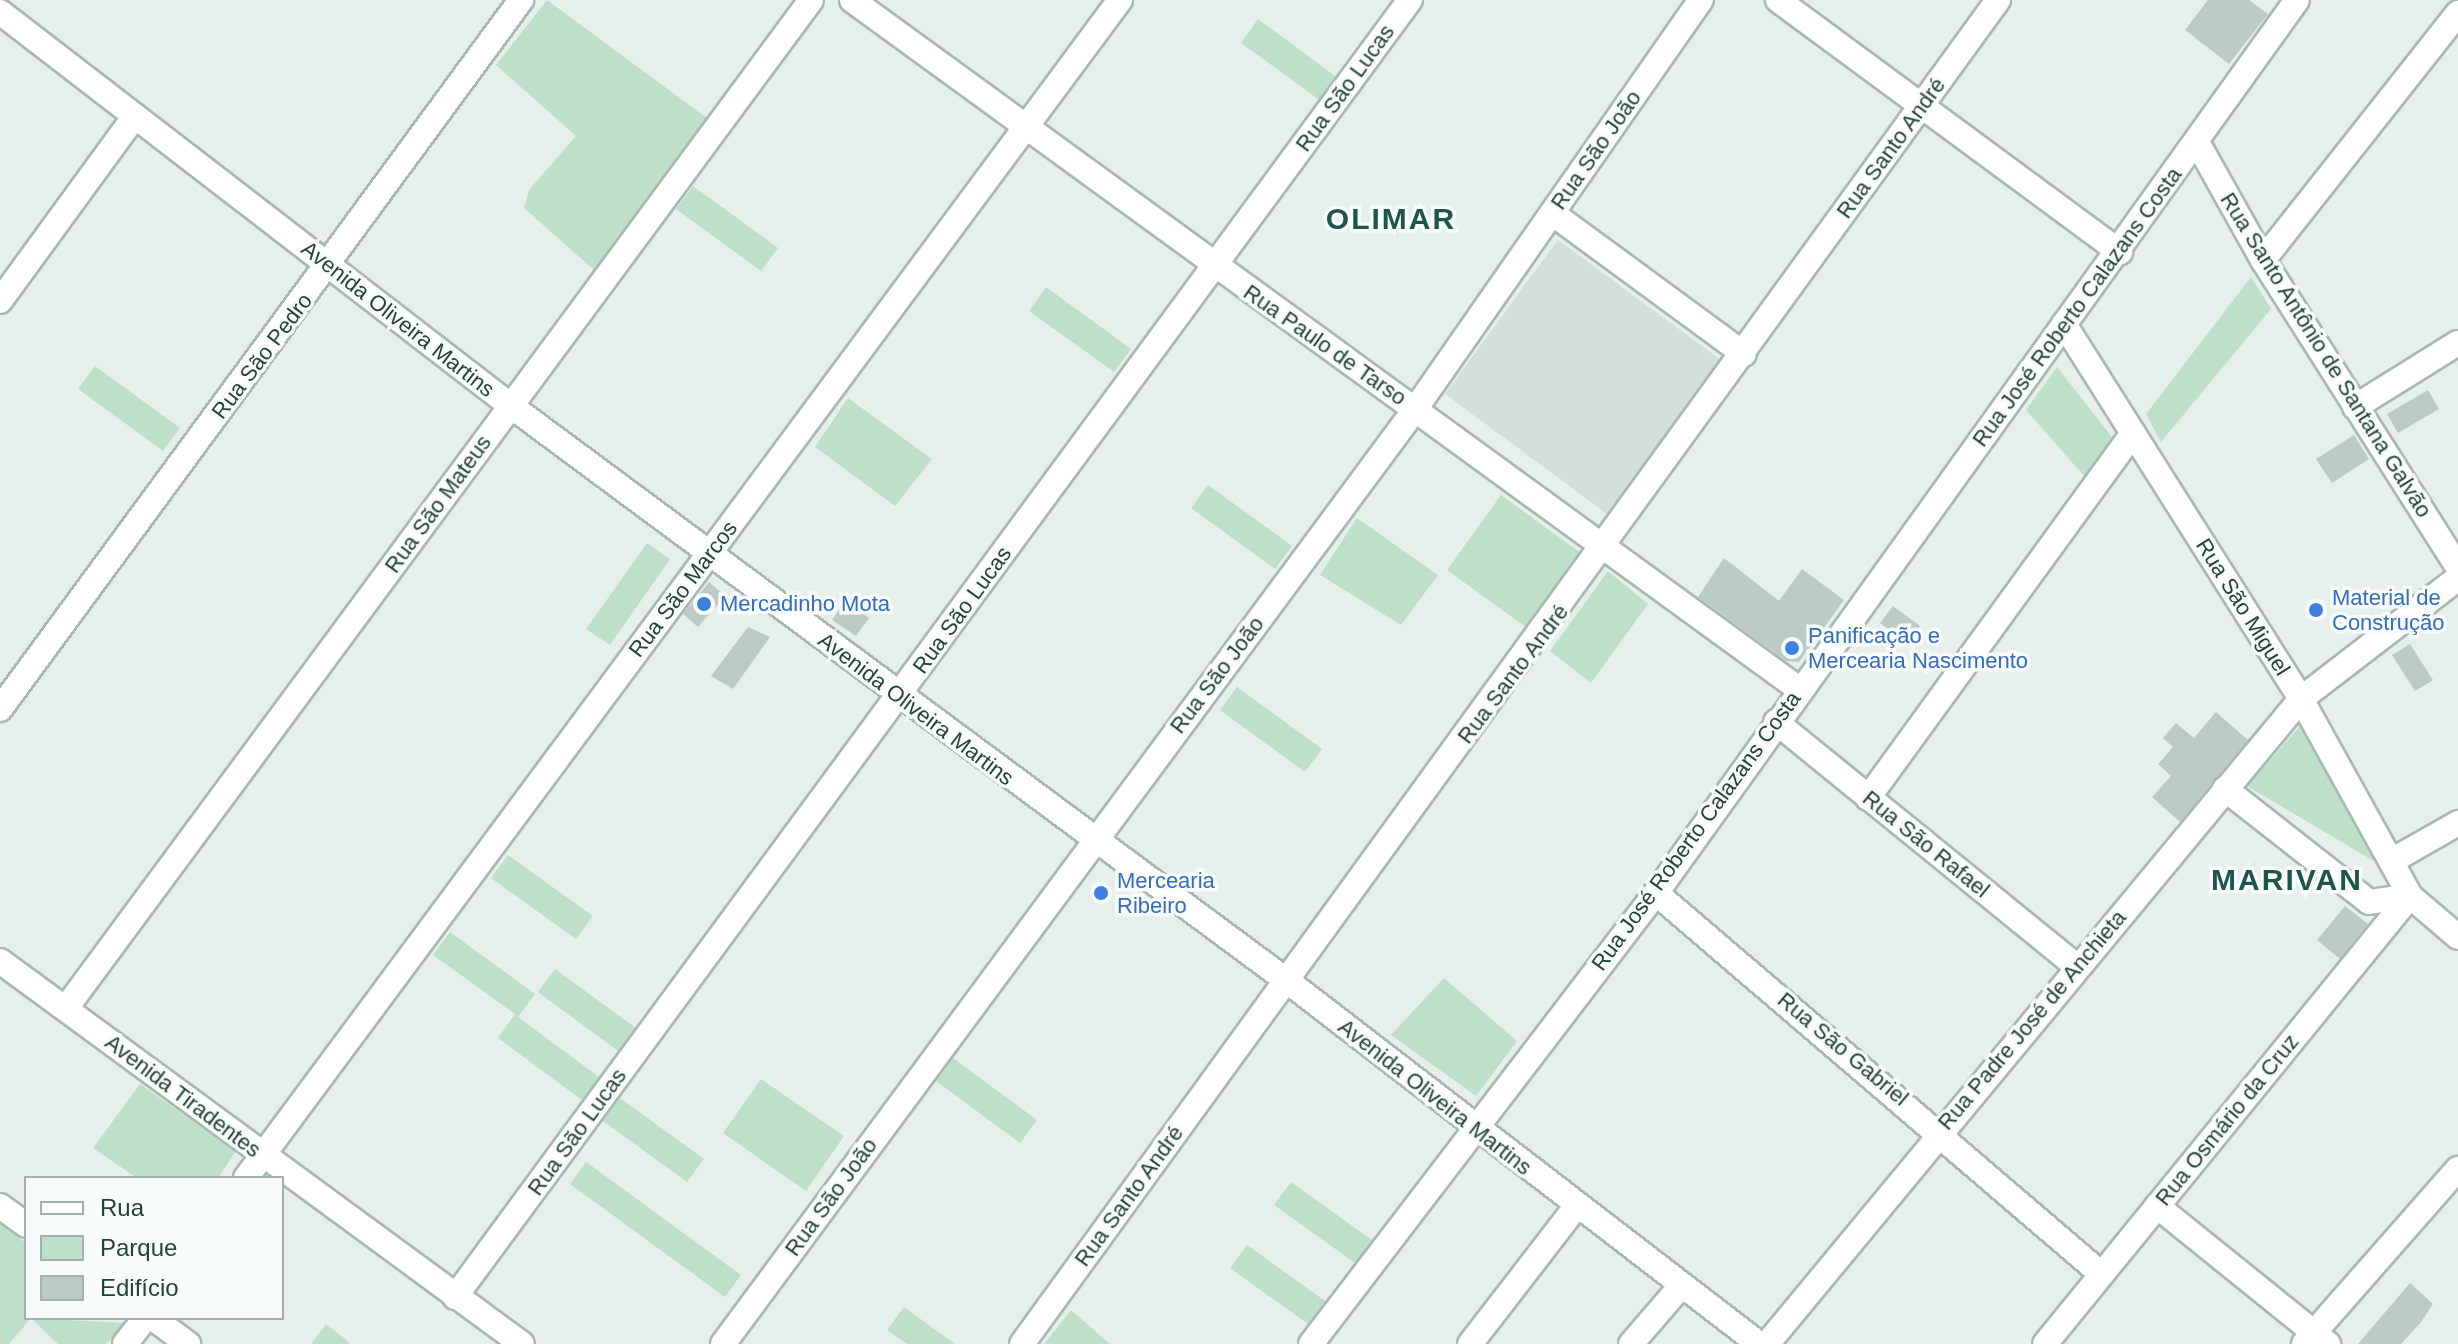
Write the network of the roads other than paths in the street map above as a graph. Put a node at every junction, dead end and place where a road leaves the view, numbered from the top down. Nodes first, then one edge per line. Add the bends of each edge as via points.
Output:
1 (521, 0) edge
2 (811, 0) edge
3 (852, 0) edge
4 (1120, 0) edge
5 (1410, 0) edge
6 (1701, 0) edge
7 (1778, 0) edge
8 (1998, 0) edge
9 (2297, 0) edge
10 (0, 12) edge
11 (2458, 13) edge
12 (1922, 104) junction
13 (135, 116) junction
14 (1026, 125) junction
15 (2197, 142) junction
16 (1552, 213) junction
17 (2120, 252) junction
18 (2263, 260) junction
19 (329, 265) junction
20 (1213, 267) junction
21 (0, 301) edge
22 (2064, 324) junction
23 (2458, 343) edge
24 (1744, 354) junction
25 (511, 406) junction
26 (2355, 407) junction
27 (1416, 408) junction
28 (2133, 433) junction
29 (1606, 548) junction
30 (710, 553) junction
31 (2458, 567) edge
32 (2458, 578) edge
33 (1799, 689) junction
34 (899, 697) junction
35 (2301, 699) junction
36 (0, 709) edge
37 (1776, 722) junction
38 (2225, 789) junction
39 (1868, 798) junction
40 (2458, 823) edge
41 (1094, 841) junction
42 (2395, 859) junction
43 (1656, 893) junction
44 (2410, 896) junction
45 (2458, 937) edge
46 (0, 961) edge
47 (2076, 966) junction
48 (1286, 980) junction
49 (66, 1008) junction
50 (1474, 1128) junction
51 (1940, 1130) junction
52 (263, 1155) junction
53 (2458, 1169) edge
54 (247, 1176) edge
55 (0, 1206) edge
56 (2157, 1206) junction
57 (1575, 1208) junction
58 (24, 1224) edge
59 (2099, 1272) junction
60 (1681, 1286) junction
61 (455, 1297) junction
62 (143, 1320) edge
63 (156, 1320) edge
64 (2316, 1340) edge
65 (125, 1344) edge
66 (188, 1344) edge
67 (522, 1344) edge
68 (723, 1344) edge
69 (1022, 1344) edge
70 (1311, 1344) edge
71 (1470, 1344) edge
72 (1631, 1344) edge
73 (1759, 1344) edge
74 (1767, 1344) edge
75 (2045, 1344) edge

1 - 19 street, Rua São Pedro
2 - 25 street, Rua São Mateus
3 - 14 street, Rua Paulo de Tarso
4 - 14 street, Rua São Marcos
5 - 20 street, Rua São Lucas
6 - 16 street, Rua São João
7 - 12 street
8 - 12 street, Rua Santo André
9 - 15 street, Rua José Roberto Calazans Costa
10 - 13 street, Avenida Oliveira Martins
11 - 18 street
12 - 17 street
12 - 24 street, Rua Santo André
13 - 19 street, Avenida Oliveira Martins
13 - 21 street
14 - 20 street, Rua Paulo de Tarso
14 - 30 street, Rua São Marcos
15 - 17 street, Rua José Roberto Calazans Costa
15 - 18 street, Rua Santo Antônio de Santana Galvão
16 - 24 street
16 - 27 street, Rua São João
17 - 22 street, Rua José Roberto Calazans Costa
18 - 26 street, Rua Santo Antônio de Santana Galvão
19 - 25 street, Avenida Oliveira Martins
19 - 36 street, Rua São Pedro
20 - 27 street, Rua Paulo de Tarso
20 - 34 street, Rua São Lucas
22 - 28 street, Rua São Miguel
22 - 33 street, Rua José Roberto Calazans Costa
23 - 26 street
24 - 29 street, Rua Santo André
25 - 30 street, Avenida Oliveira Martins
25 - 49 street, Rua São Mateus
26 - 31 street, Rua Santo Antônio de Santana Galvão
27 - 29 street, Rua Paulo de Tarso
27 - 41 street, Rua São João
28 - 35 street, Rua São Miguel
28 - 39 street
29 - 33 street, Rua Paulo de Tarso
29 - 48 street, Rua Santo André
30 - 34 street, Avenida Oliveira Martins
30 - 52 street, Rua São Marcos
32 - 35 street, Rua Padre José de Anchieta
33 - 37 street, Rua José Roberto Calazans Costa
34 - 41 street, Avenida Oliveira Martins
34 - 61 street, Rua São Lucas
35 - 38 street, Rua Padre José de Anchieta
35 - 42 street, Rua São Miguel
37 - 39 street, Rua São Rafael
37 - 43 street, Rua José Roberto Calazans Costa
38 - 44 street via 2369,902
38 - 47 street, Rua Padre José de Anchieta
39 - 47 street, Rua São Rafael
40 - 42 street
41 - 48 street, Avenida Oliveira Martins
41 - 68 street, Rua São João
42 - 44 street, Rua São Miguel
43 - 50 street, Rua José Roberto Calazans Costa
43 - 51 street, Rua São Gabriel
44 - 45 street
44 - 56 street, Rua Osmário da Cruz
46 - 49 street, Avenida Tiradentes
47 - 51 street, Rua Padre José de Anchieta
48 - 50 street, Avenida Oliveira Martins
48 - 69 street, Rua Santo André
49 - 52 street, Avenida Tiradentes
50 - 57 street, Avenida Oliveira Martins
50 - 70 street, Rua José Roberto Calazans Costa
51 - 59 street, Rua São Gabriel
51 - 74 street, Rua Padre José de Anchieta
52 - 54 street, Rua São Marcos
52 - 61 street, Avenida Tiradentes
53 - 64 street
55 - 58 street
56 - 59 street, Rua Osmário da Cruz
56 - 64 street
57 - 60 street, Avenida Oliveira Martins
57 - 71 street
59 - 75 street, Rua Osmário da Cruz
60 - 72 street
60 - 73 street, Avenida Oliveira Martins
61 - 67 street, Avenida Tiradentes
62 - 65 street
63 - 66 street

